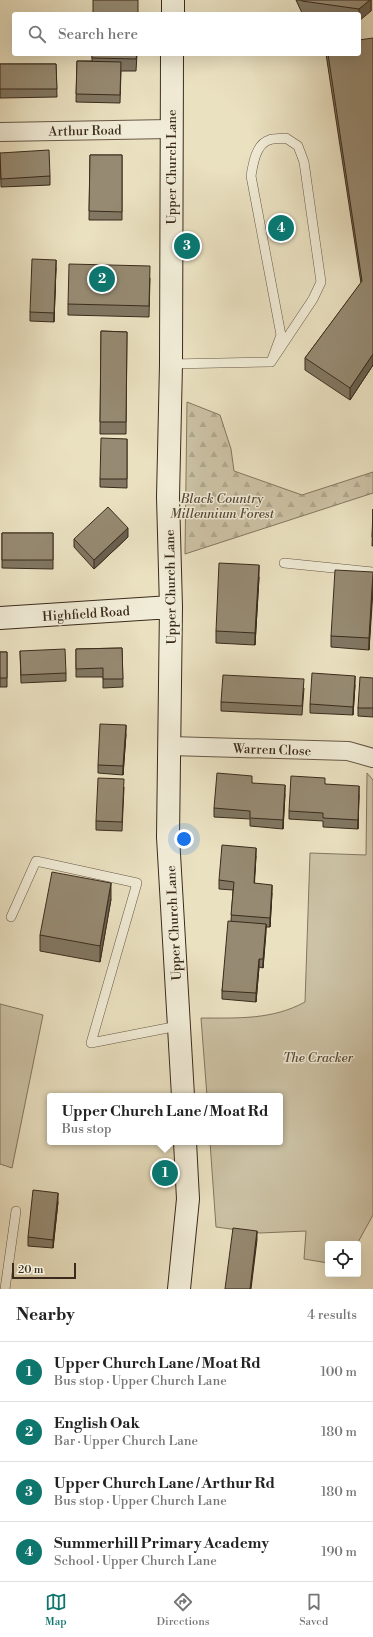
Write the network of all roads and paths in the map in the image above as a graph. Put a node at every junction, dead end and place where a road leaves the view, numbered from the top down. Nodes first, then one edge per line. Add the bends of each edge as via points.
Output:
1 (173, 0) edge
2 (173, 12) edge
3 (172, 56) edge
4 (170, 129) junction
5 (0, 132) edge
6 (270, 362) junction
7 (171, 364) junction
8 (284, 563) dead end
9 (373, 572) edge
10 (171, 607) junction
11 (0, 618) edge
12 (170, 746) junction
13 (373, 758) edge
14 (11, 917) dead end
15 (178, 1026) junction
16 (183, 1093) edge
17 (185, 1145) edge
18 (16, 1211) dead end
19 (5, 1289) edge
20 (179, 1289) edge

1 - 2 main road
3 - 4 main road, Upper Church Lane
4 - 5 street, Arthur Road
4 - 7 main road, Upper Church Lane
6 - 6 lane via 281,335 251,176 260,147 269,140 286,138 298,146 304,162 322,282
6 - 7 lane
7 - 10 main road, Upper Church Lane via 168,497
8 - 9 lane
10 - 11 main road, Highfield Road
10 - 12 main road, Upper Church Lane
12 - 13 street, Warren Close via 348,752
12 - 15 main road, Upper Church Lane via 168,837
14 - 15 lane via 36,861 137,883 91,1043
15 - 16 main road, Upper Church Lane
17 - 20 main road via 188,1199
18 - 19 lane

